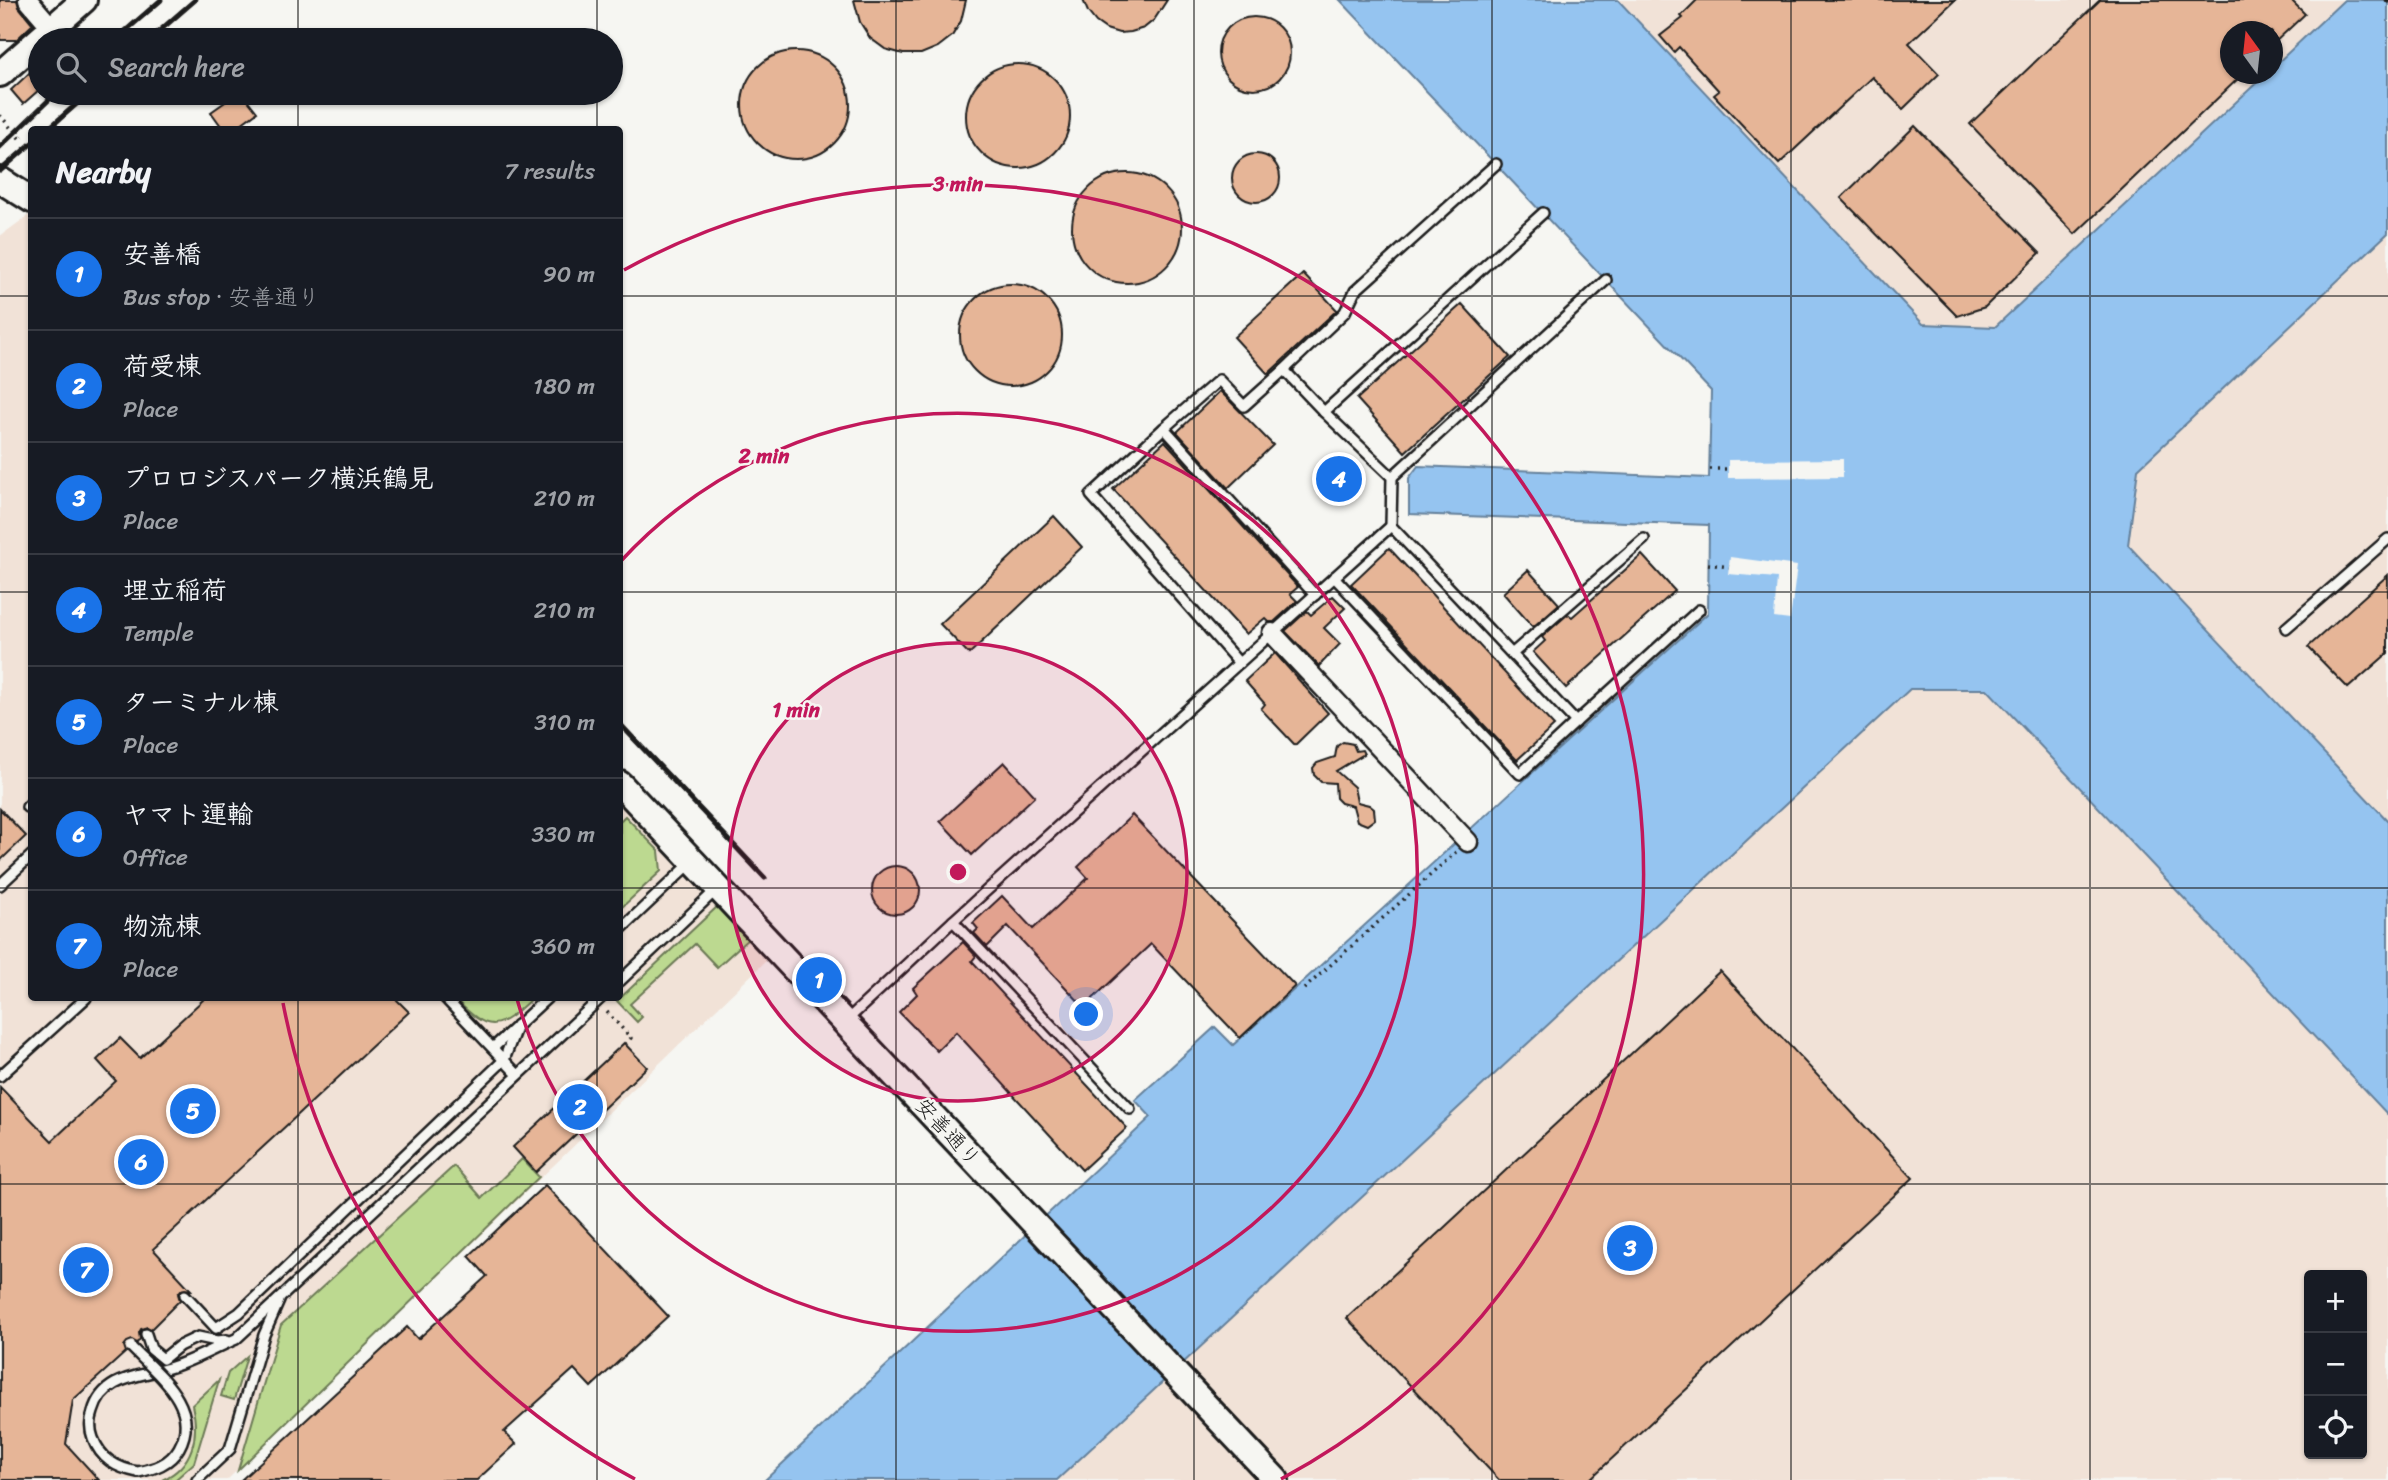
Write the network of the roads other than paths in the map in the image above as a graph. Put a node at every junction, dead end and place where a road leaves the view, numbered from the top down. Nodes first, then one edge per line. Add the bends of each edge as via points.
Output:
1 (28, 0) edge
2 (84, 0) edge
3 (52, 28) joint
4 (28, 49) edge
5 (0, 74) edge
6 (1496, 164) dead end
7 (0, 180) edge
8 (28, 198) edge
9 (1543, 213) dead end
10 (1606, 280) dead end
11 (1284, 369) junction
12 (1324, 412) junction
13 (1164, 428) junction
14 (1392, 477) junction
15 (1391, 526) junction
16 (2388, 538) edge
17 (1644, 539) dead end
18 (1334, 577) junction
19 (1315, 595) junction
20 (1699, 610) dead end
21 (2286, 628) dead end
22 (1272, 633) junction
23 (1513, 653) junction
24 (1239, 663) junction
25 (1576, 722) junction
26 (623, 786) edge
27 (1468, 842) road end
28 (28, 859) edge
29 (692, 862) junction
30 (0, 885) edge
31 (717, 889) junction
32 (953, 921) junction
33 (623, 927) edge
34 (623, 978) edge
35 (83, 1001) edge
36 (447, 1001) edge
37 (544, 1001) edge
38 (598, 1001) edge
39 (844, 1023) junction
40 (517, 1025) junction
41 (493, 1048) junction
42 (504, 1060) junction
43 (518, 1075) junction
44 (1, 1077) edge
45 (1130, 1109) dead end
46 (185, 1295) dead end
47 (281, 1296) junction
48 (146, 1334) dead end
49 (236, 1339) junction
50 (131, 1348) dead end
51 (197, 1480) edge
52 (1276, 1480) edge

1 - 3 street
2 - 3 street
4 - 5 street
6 - 11 lane via 1355,292 1345,312
7 - 8 street
9 - 12 lane
10 - 14 lane
11 - 12 lane
11 - 13 lane via 1244,406 1219,380
12 - 14 lane
13 - 19 lane
13 - 24 lane via 1091,495
14 - 15 lane
15 - 18 lane
15 - 23 lane
16 - 21 lane
17 - 23 lane
18 - 19 lane
18 - 25 lane via 1520,774
19 - 22 lane
20 - 25 lane
22 - 24 lane
22 - 27 street
23 - 25 lane
24 - 32 lane
26 - 29 street, 安善通り
28 - 30 lane
29 - 31 street, 安善通り
29 - 33 lane
31 - 34 lane
31 - 39 street, 安善通り
32 - 39 lane
32 - 45 lane
35 - 44 lane
36 - 41 lane
37 - 40 lane
38 - 43 lane
39 - 52 street, 安善通り
40 - 41 lane
40 - 42 lane
41 - 42 lane
42 - 43 lane
42 - 46 lane via 239,1313 216,1328
43 - 47 lane
47 - 49 lane
47 - 51 lane via 264,1335 230,1450
48 - 49 lane via 151,1349 163,1359 198,1337
49 - 50 lane, bridge via 173,1367 118,1381 104,1390 91,1419 94,1442 108,1461 138,1472 167,1462 181,1444 186,1422 175,1393

